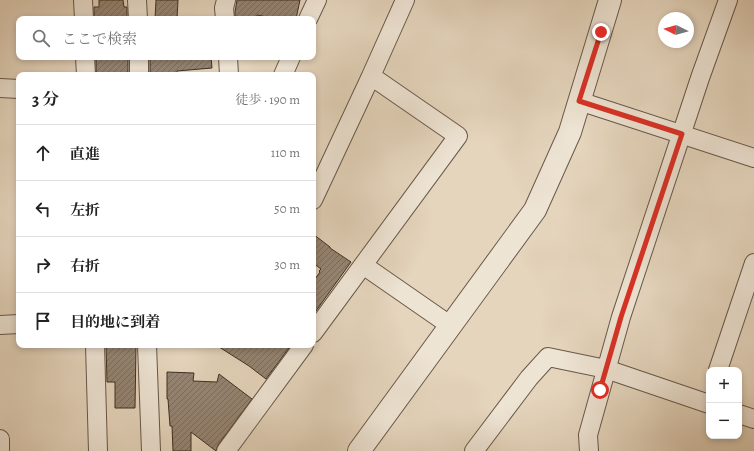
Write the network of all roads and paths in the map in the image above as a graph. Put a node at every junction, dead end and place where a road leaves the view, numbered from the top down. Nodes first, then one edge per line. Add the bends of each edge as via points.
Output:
1 (83, 0) edge
2 (137, 0) edge
3 (226, 0) edge
4 (317, 0) edge
5 (405, 0) edge
6 (610, 0) edge
7 (728, 0) edge
8 (84, 16) edge
9 (138, 16) edge
10 (225, 16) edge
11 (309, 16) edge
12 (85, 60) edge
13 (139, 60) edge
14 (228, 60) edge
15 (290, 60) edge
16 (86, 72) edge
17 (139, 72) edge
18 (229, 72) edge
19 (284, 72) edge
20 (371, 76) junction
21 (0, 88) edge
22 (16, 89) edge
23 (579, 101) junction
24 (682, 134) junction
25 (754, 158) edge
26 (316, 194) edge
27 (754, 264) edge
28 (363, 265) junction
29 (0, 324) edge
30 (16, 324) edge
31 (451, 326) junction
32 (316, 329) edge
33 (95, 348) edge
34 (148, 348) edge
35 (302, 348) edge
36 (719, 367) edge
37 (606, 369) junction
38 (706, 400) edge
39 (742, 415) edge
40 (754, 419) edge
41 (0, 439) edge
42 (0, 451) edge
43 (98, 451) edge
44 (151, 451) edge
45 (226, 451) edge
46 (359, 451) edge
47 (474, 451) edge
48 (589, 451) edge

1 - 8 street
2 - 9 street
3 - 10 street
4 - 11 street
5 - 20 street
6 - 23 street
7 - 24 street
12 - 16 street
13 - 17 street
14 - 18 street
15 - 19 street
20 - 26 street
20 - 28 street via 458,136
21 - 22 street
23 - 24 street
23 - 31 street via 570,132 535,210
24 - 25 street
24 - 37 street
27 - 36 street
28 - 31 street
28 - 32 street
29 - 30 street
31 - 46 street
33 - 43 street
34 - 44 street
35 - 45 street
37 - 38 street
37 - 47 street via 548,357
37 - 48 street via 588,435
39 - 40 street
41 - 42 street

